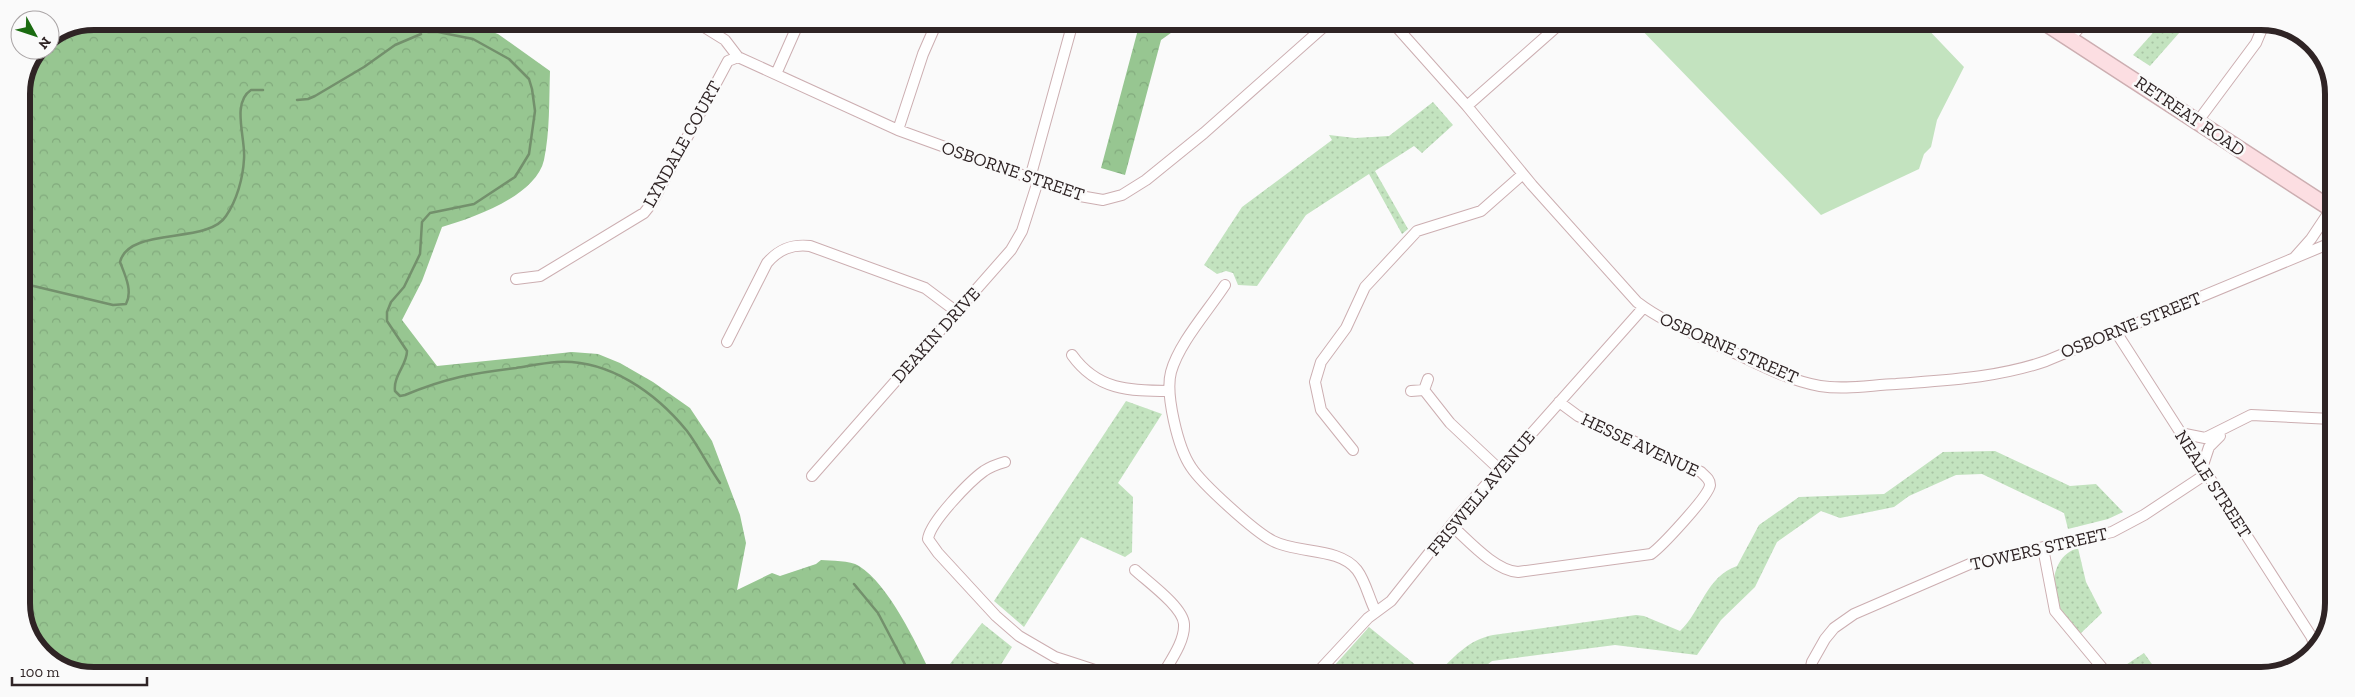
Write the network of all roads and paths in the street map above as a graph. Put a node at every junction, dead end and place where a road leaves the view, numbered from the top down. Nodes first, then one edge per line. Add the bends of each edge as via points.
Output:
1 (709, 30) edge
2 (795, 30) edge
3 (934, 30) edge
4 (1071, 30) edge
5 (1320, 30) edge
6 (1399, 30) edge
7 (1553, 30) edge
8 (2057, 30) edge
9 (2077, 30) edge
10 (2261, 30) edge
11 (2070, 38) junction
12 (738, 57) junction
13 (776, 74) junction
14 (1467, 106) junction
15 (2198, 121) junction
16 (898, 130) junction
17 (1523, 174) junction
18 (1034, 180) junction
19 (2325, 205) edge
20 (2325, 220) edge
21 (2325, 246) edge
22 (2292, 260) junction
23 (516, 279) dead end
24 (1225, 285) dead end
25 (1644, 308) junction
26 (958, 312) junction
27 (2116, 332) junction
28 (727, 342) dead end
29 (1072, 355) dead end
30 (1428, 379) dead end
31 (1424, 390) junction
32 (1169, 391) junction
33 (1411, 391) dead end
34 (1559, 402) junction
35 (2325, 419) edge
36 (2223, 431) junction
37 (2180, 433) junction
38 (1353, 450) dead end
39 (1005, 462) dead end
40 (1499, 469) junction
41 (2204, 471) junction
42 (812, 476) dead end
43 (1451, 526) junction
44 (2043, 548) junction
45 (1136, 570) dead end
46 (1376, 612) junction
47 (2313, 640) edge
48 (1087, 667) edge
49 (1166, 667) edge
50 (1323, 667) edge
51 (1811, 667) edge
52 (2102, 667) edge

1 - 12 street, OSBORNE STREET via 725,40
2 - 13 street
3 - 16 street
4 - 18 street, DEAKIN DRIVE
5 - 18 street, OSBORNE STREET via 1183,151 1122,195 1112,199 1092,199
6 - 14 street, OSBORNE STREET
7 - 14 street
8 - 11 street, RETREAT ROAD
9 - 11 street
10 - 15 street via 2256,43
11 - 15 street, RETREAT ROAD
12 - 13 street, OSBORNE STREET
12 - 23 street, LYNDALE COURT via 728,61 644,213 540,276
13 - 16 street, OSBORNE STREET
14 - 17 street, OSBORNE STREET
15 - 19 street, RETREAT ROAD
16 - 18 street, OSBORNE STREET
17 - 25 street, OSBORNE STREET via 1623,289
17 - 38 street via 1481,211 1417,231 1365,287 1346,328 1321,362 1315,382 1321,410
18 - 26 street, DEAKIN DRIVE via 1022,231 1012,250
20 - 22 street, OSBORNE STREET
21 - 22 street, OSBORNE STREET
22 - 27 street, OSBORNE STREET
24 - 32 street via 1177,357
25 - 27 street, OSBORNE STREET via 1770,369 1798,380 1831,387 1971,378 2011,372
25 - 34 street, FRISWELL AVENUE
26 - 28 street via 925,288 810,246 792,246 768,263
26 - 42 street, DEAKIN DRIVE
27 - 37 street, NEALE STREET
29 - 32 street via 1084,369 1108,386 1124,390
30 - 31 street
31 - 33 street
31 - 40 street via 1454,427
32 - 46 street via 1181,447 1198,477 1272,541 1349,563 1360,575
34 - 40 street, FRISWELL AVENUE
34 - 43 street, HESSE AVENUE via 1575,414 1701,472 1710,485 1705,496 1651,554 1518,572 1495,564
35 - 36 street via 2251,415
36 - 37 street via 2203,438
36 - 41 street via 2210,444
37 - 41 street, NEALE STREET
39 - 48 street via 984,471 971,483 938,519 928,540 1009,629 1055,656
40 - 43 street, FRISWELL AVENUE
41 - 44 street, TOWERS STREET via 2120,528 2102,536
41 - 47 street, NEALE STREET
43 - 46 street, FRISWELL AVENUE via 1391,601
44 - 51 street, TOWERS STREET via 1972,563 1854,614 1825,639
44 - 52 street via 2055,611
45 - 49 street via 1182,617 1183,634
46 - 50 street, FRISWELL AVENUE

